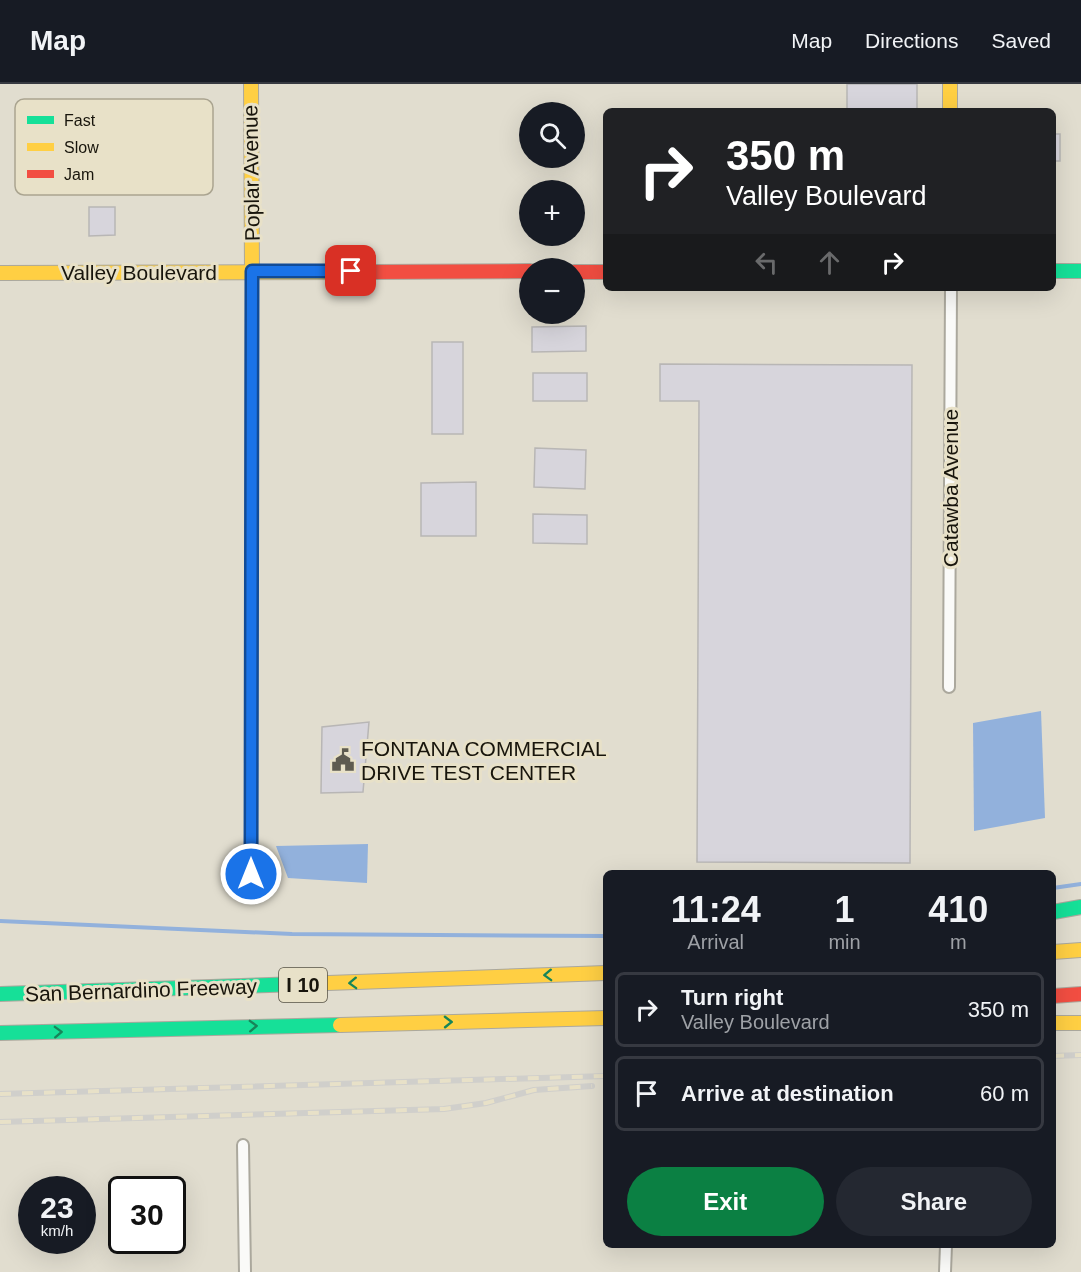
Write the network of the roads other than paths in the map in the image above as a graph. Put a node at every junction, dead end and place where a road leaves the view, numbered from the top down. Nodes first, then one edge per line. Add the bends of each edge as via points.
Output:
1 (250, 84) edge
2 (950, 84) edge
3 (950, 108) edge
4 (252, 271) junction
5 (1056, 271) edge
6 (1081, 271) edge
7 (519, 272) edge
8 (585, 272) edge
9 (603, 272) edge
10 (0, 273) edge
11 (951, 291) edge
12 (949, 687) dead end
13 (251, 874) dead end
14 (1081, 907) edge
15 (1056, 911) edge
16 (1081, 950) edge
17 (1056, 952) edge
18 (603, 974) edge
19 (0, 994) edge
20 (1081, 994) edge
21 (1056, 996) edge
22 (603, 1018) edge
23 (1056, 1023) edge
24 (1081, 1023) edge
25 (0, 1033) edge
26 (243, 1145) dead end
27 (946, 1248) edge
28 (244, 1272) edge
29 (945, 1272) edge

1 - 4 main road, Poplar Avenue
2 - 3 main road
4 - 7 main road, Valley Boulevard
4 - 10 main road, Valley Boulevard
4 - 13 street, Poplar Avenue
5 - 6 main road
8 - 9 main road
11 - 12 street, Catawba Avenue
14 - 15 main road
16 - 17 main road
18 -> 19 main road, San Bernardino Freeway / I 10
20 - 21 main road
25 -> 22 main road, San Bernardino Freeway / I 10
23 - 24 main road
26 - 28 street
27 - 29 street

